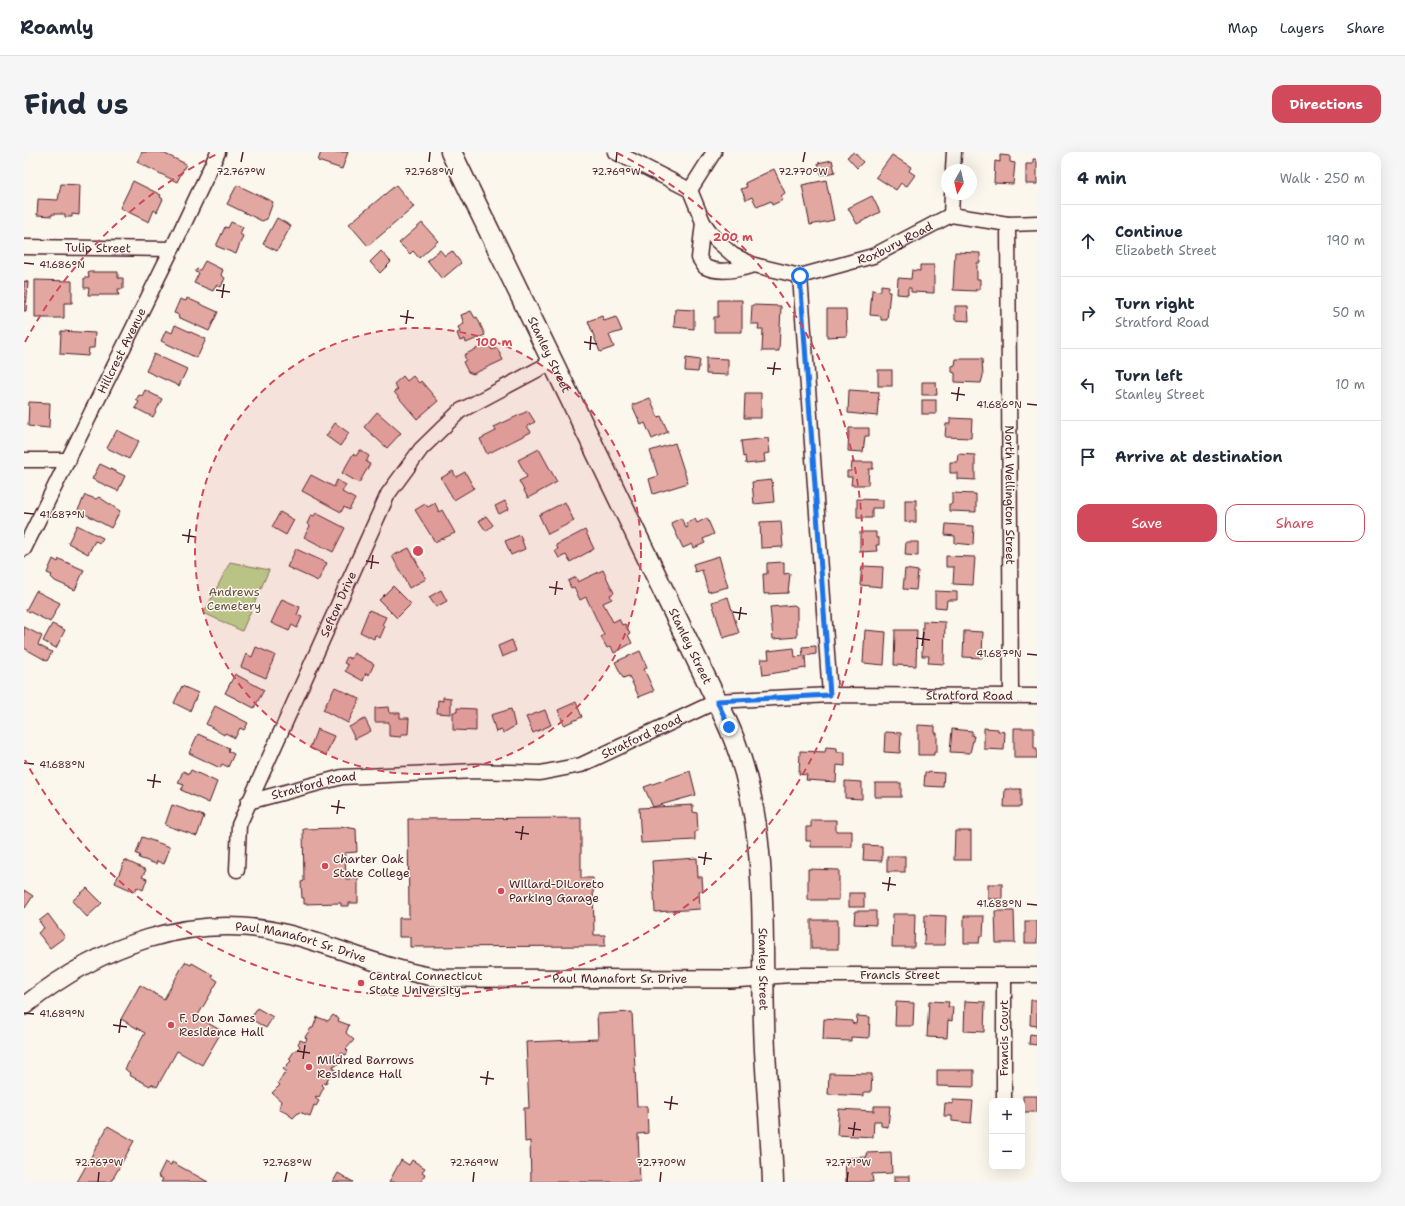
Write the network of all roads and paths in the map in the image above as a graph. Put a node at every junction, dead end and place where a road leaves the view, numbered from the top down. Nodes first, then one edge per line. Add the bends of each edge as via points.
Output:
1 (218, 152) edge
2 (451, 152) edge
3 (615, 152) edge
4 (714, 152) edge
5 (954, 152) edge
6 (953, 164) edge
7 (690, 190) junction
8 (952, 200) edge
9 (951, 214) junction
10 (703, 222) junction
11 (1037, 223) edge
12 (1008, 224) junction
13 (24, 247) edge
14 (172, 249) junction
15 (754, 265) junction
16 (800, 276) junction
17 (552, 362) junction
18 (24, 460) edge
19 (69, 460) junction
20 (24, 549) edge
21 (830, 695) junction
22 (1011, 695) junction
23 (1037, 696) edge
24 (717, 701) junction
25 (248, 802) junction
26 (237, 870) dead end
27 (1037, 975) edge
28 (1004, 976) junction
29 (763, 977) junction
30 (24, 1006) edge
31 (1004, 1098) edge
32 (773, 1182) edge

1 - 14 street, Hillcrest Avenue
2 - 17 main road, Stanley Street
3 - 7 street
4 - 7 street
5 - 6 street
7 - 10 street, Roxbury Road
8 - 9 street
9 - 12 street
9 - 16 street, Roxbury Road via 873,256
10 - 15 street, Roxbury Road via 716,240 733,255
10 - 15 street, Roxbury Road via 699,258 705,267 740,270
11 - 12 street
12 - 22 street, North Wellington Street
13 - 14 street, Tulip Street
14 - 19 street, Hillcrest Avenue
15 - 16 street, Roxbury Road
16 - 21 street
17 - 24 main road, Stanley Street
17 - 25 street, Sefton Drive via 460,411 421,449 388,494
18 - 19 street
19 - 20 street, Hillcrest Avenue
21 - 22 street, Stratford Road
21 - 24 street, Stratford Road
22 - 23 street, Stratford Road
24 - 25 street, Stratford Road via 581,765 540,773 476,771 342,777
24 - 29 main road, Stanley Street via 738,748 753,804 761,875
25 - 26 street, Sefton Drive via 239,825
27 - 28 street, Francis Street
28 - 29 street, Francis Street
28 - 31 street, Francis Court
29 - 30 street, Paul Manafort Sr. Drive via 441,978 411,973 284,933 240,927 217,927 173,932 126,945 71,973
29 - 32 main road, Stanley Street

